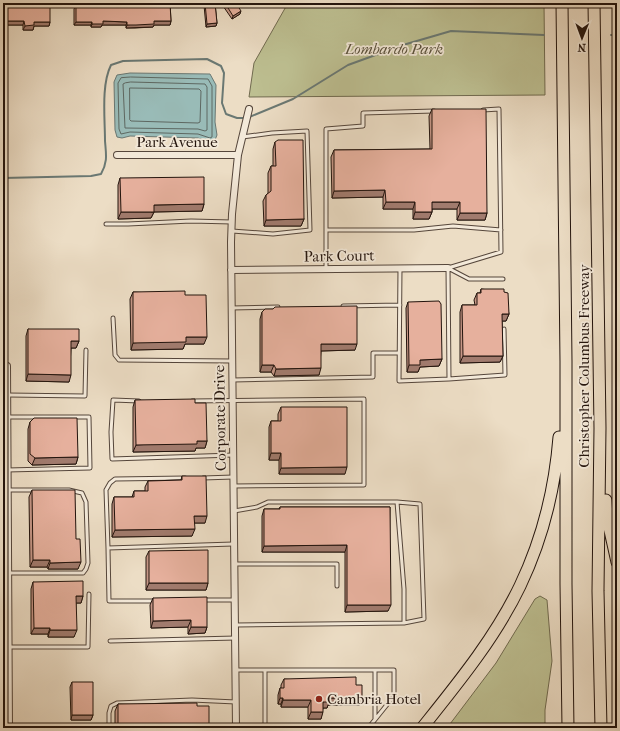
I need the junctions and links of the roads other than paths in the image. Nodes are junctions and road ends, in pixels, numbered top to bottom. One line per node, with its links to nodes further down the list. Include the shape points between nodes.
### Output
1 (562, 3): 28 (highway, Christopher Columbus Freeway)
2 (594, 3): 37 (highway, Christopher Columbus Freeway)
3 (249, 109): 6 (street, Corporate Drive)
4 (476, 110): 12 (lane, via 499,109)
5 (438, 111): 11 (lane, via 362,113 363,126 326,129)
6 (242, 137): 8 (street, Corporate Drive); 13 (lane, via 307,131 310,230 273,234)
7 (117, 155): 8 (street, Park Avenue)
8 (238, 155): 9 (street, Corporate Drive)
9 (232, 222): 10 (lane); 13 (street, Corporate Drive)
10 (106, 224)
11 (326, 230): 12 (lane, via 414,230 454,226); 17 (lane)
12 (501, 230): 15 (lane, via 501,252)
13 (232, 231): 16 (street, Corporate Drive)
14 (400, 268): 15 (street, Park Court); 17 (street, Park Court); 19 (lane)
15 (448, 268): 18 (lane, via 469,279); 30 (lane)
16 (231, 270): 17 (street, Park Court); 22 (street, Corporate Drive)
17 (326, 270)
18 (503, 279)
19 (400, 305): 20 (lane); 26 (lane)
20 (338, 306)
21 (285, 307): 22 (lane)
22 (231, 308): 27 (street, Corporate Drive)
23 (113, 318): 27 (lane, via 115,355 119,360)
24 (504, 329): 30 (lane, via 504,375)
25 (86, 350): 32 (lane, via 85,396)
26 (399, 353): 30 (lane, via 399,381); 31 (lane, via 373,353 373,377)
27 (232, 361): 31 (street, Corporate Drive)
28 (566, 361): 72 (highway, via 557,463 544,518 526,572 514,599 483,649); 73 (highway, Christopher Columbus Freeway)
29 (5, 366): 32 (street)
30 (449, 379)
31 (233, 380): 35 (street, Corporate Drive)
32 (8, 395): 36 (street)
33 (144, 401): 38 (lane, via 113,400 112,459)
34 (184, 401): 35 (lane)
35 (233, 401): 38 (street, Corporate Drive); 43 (lane, via 364,399 364,485)
36 (8, 416): 39 (street); 39 (lane, via 89,417 90,468)
37 (600, 428): 49 (highway, via 607,517); 74 (highway, Christopher Columbus Freeway, via 598,592)
38 (233, 455): 40 (street, Corporate Drive)
39 (8, 470): 44 (street)
40 (233, 477): 42 (lane); 43 (street, Corporate Drive)
41 (186, 478): 48 (lane, via 115,479 110,483 106,490)
42 (202, 478)
43 (233, 486): 46 (street, Corporate Drive)
44 (8, 490): 51 (street); 51 (lane, via 68,490 82,493 86,502 88,563 83,573)
45 (397, 502): 46 (lane, via 268,502 257,507); 57 (lane, via 404,588); 57 (lane, via 420,504 424,619)
46 (234, 510): 47 (street, Corporate Drive)
47 (234, 544): 48 (lane); 50 (street, Corporate Drive)
48 (108, 548): 56 (lane, via 109,601)
49 (617, 562)
50 (234, 564): 52 (lane, via 337,564); 55 (street, Corporate Drive)
51 (8, 573): 61 (street)
52 (336, 586)
53 (88, 594): 61 (lane, via 88,647)
54 (203, 600): 55 (lane)
55 (234, 600): 58 (street, Corporate Drive)
56 (156, 601)
57 (404, 623): 58 (lane)
58 (236, 625): 59 (street, Corporate Drive)
59 (236, 638): 60 (lane); 62 (street, Corporate Drive)
60 (110, 641)
61 (9, 647): 69 (street)
62 (236, 670): 63 (lane); 65 (street, Corporate Drive)
63 (265, 670): 64 (lane); 67 (lane)
64 (374, 670): 66 (lane); 66 (lane, via 394,670 394,696)
65 (236, 702): 70 (lane, via 192,700 117,703 111,706); 71 (street, Corporate Drive)
66 (375, 719): 68 (lane)
67 (264, 727): 68 (lane)
68 (368, 727)
69 (9, 728)
70 (109, 728)
71 (236, 728)
72 (422, 728)
73 (568, 728)
74 (601, 728)

